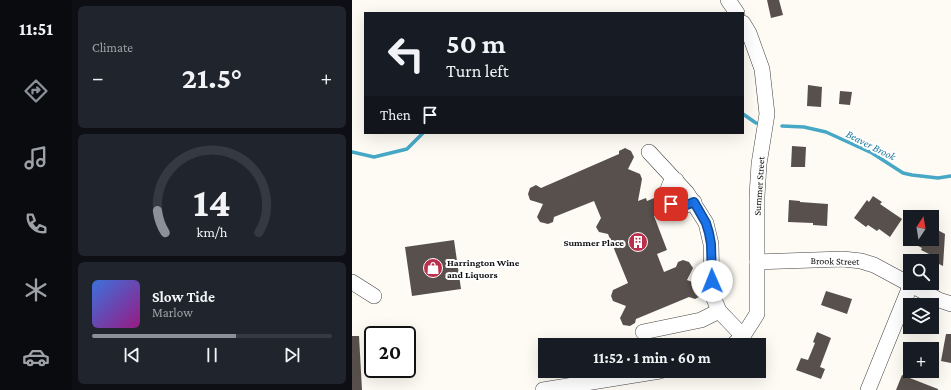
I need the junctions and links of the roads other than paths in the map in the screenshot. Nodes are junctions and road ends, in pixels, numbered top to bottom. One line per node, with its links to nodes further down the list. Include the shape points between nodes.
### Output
1 (728, 0): 2 (street)
2 (736, 12)
3 (744, 25): 7 (street, Summer Street, via 762,69 767,114 759,164)
4 (649, 152): 5 (street)
5 (671, 192): 6 (street, via 687,192); 6 (street, via 674,206 680,207)
6 (694, 202): 14 (street, via 706,223 711,244 712,294)
7 (757, 262): 8 (street, Brook Street, via 843,259 861,261); 17 (street, Summer Street, via 758,314)
8 (903, 280)
9 (352, 282): 12 (street)
10 (909, 290): 20 (street)
11 (922, 290): 13 (street, Brook Street)
12 (374, 296)
13 (951, 304)
14 (720, 311): 15 (street, via 701,320); 16 (street)
15 (643, 332)
16 (737, 338)
17 (740, 338)
18 (617, 378): 19 (street)
19 (543, 390)
20 (868, 390)

